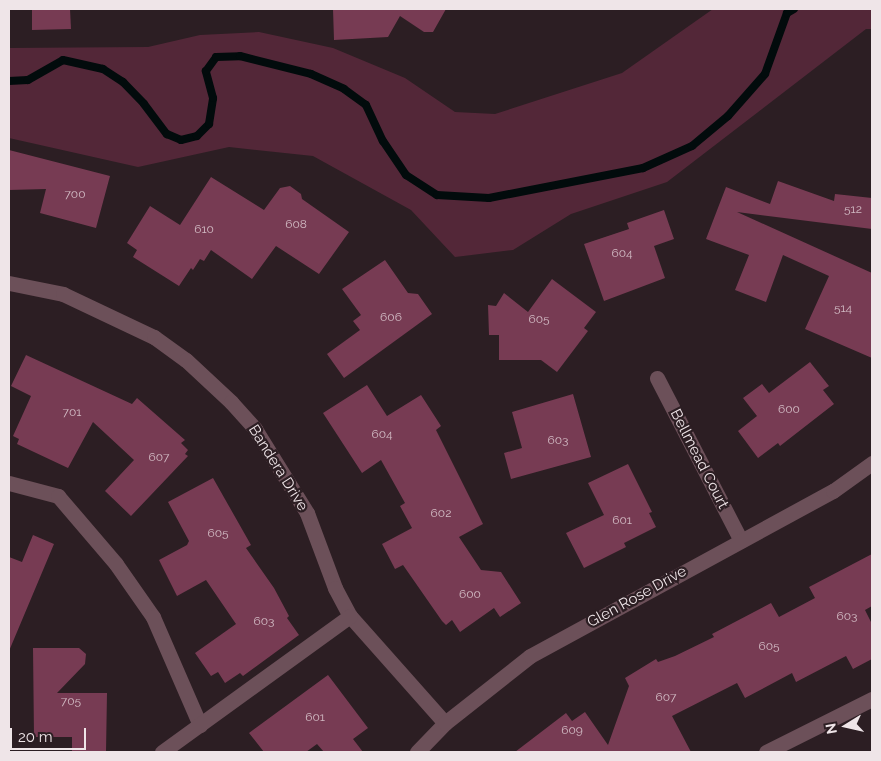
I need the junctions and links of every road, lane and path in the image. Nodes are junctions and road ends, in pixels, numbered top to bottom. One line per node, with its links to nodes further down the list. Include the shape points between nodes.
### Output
1 (9, 283): 6 (street, Bandera Drive, via 63,294 154,337 186,360 231,402 255,429 307,513 335,588)
2 (657, 378): 5 (street, Bellmead Court)
3 (872, 463): 5 (street, Glen Rose Drive, via 833,491)
4 (9, 483): 9 (street, via 58,496 116,564 153,617)
5 (741, 541): 8 (street, Glen Rose Drive, via 530,656)
6 (350, 616): 8 (street, Bandera Drive); 9 (street)
7 (872, 699): 12 (street)
8 (445, 723): 11 (street, Glen Rose Drive)
9 (200, 725): 10 (street)
10 (162, 752)
11 (417, 752)
12 (766, 752)

